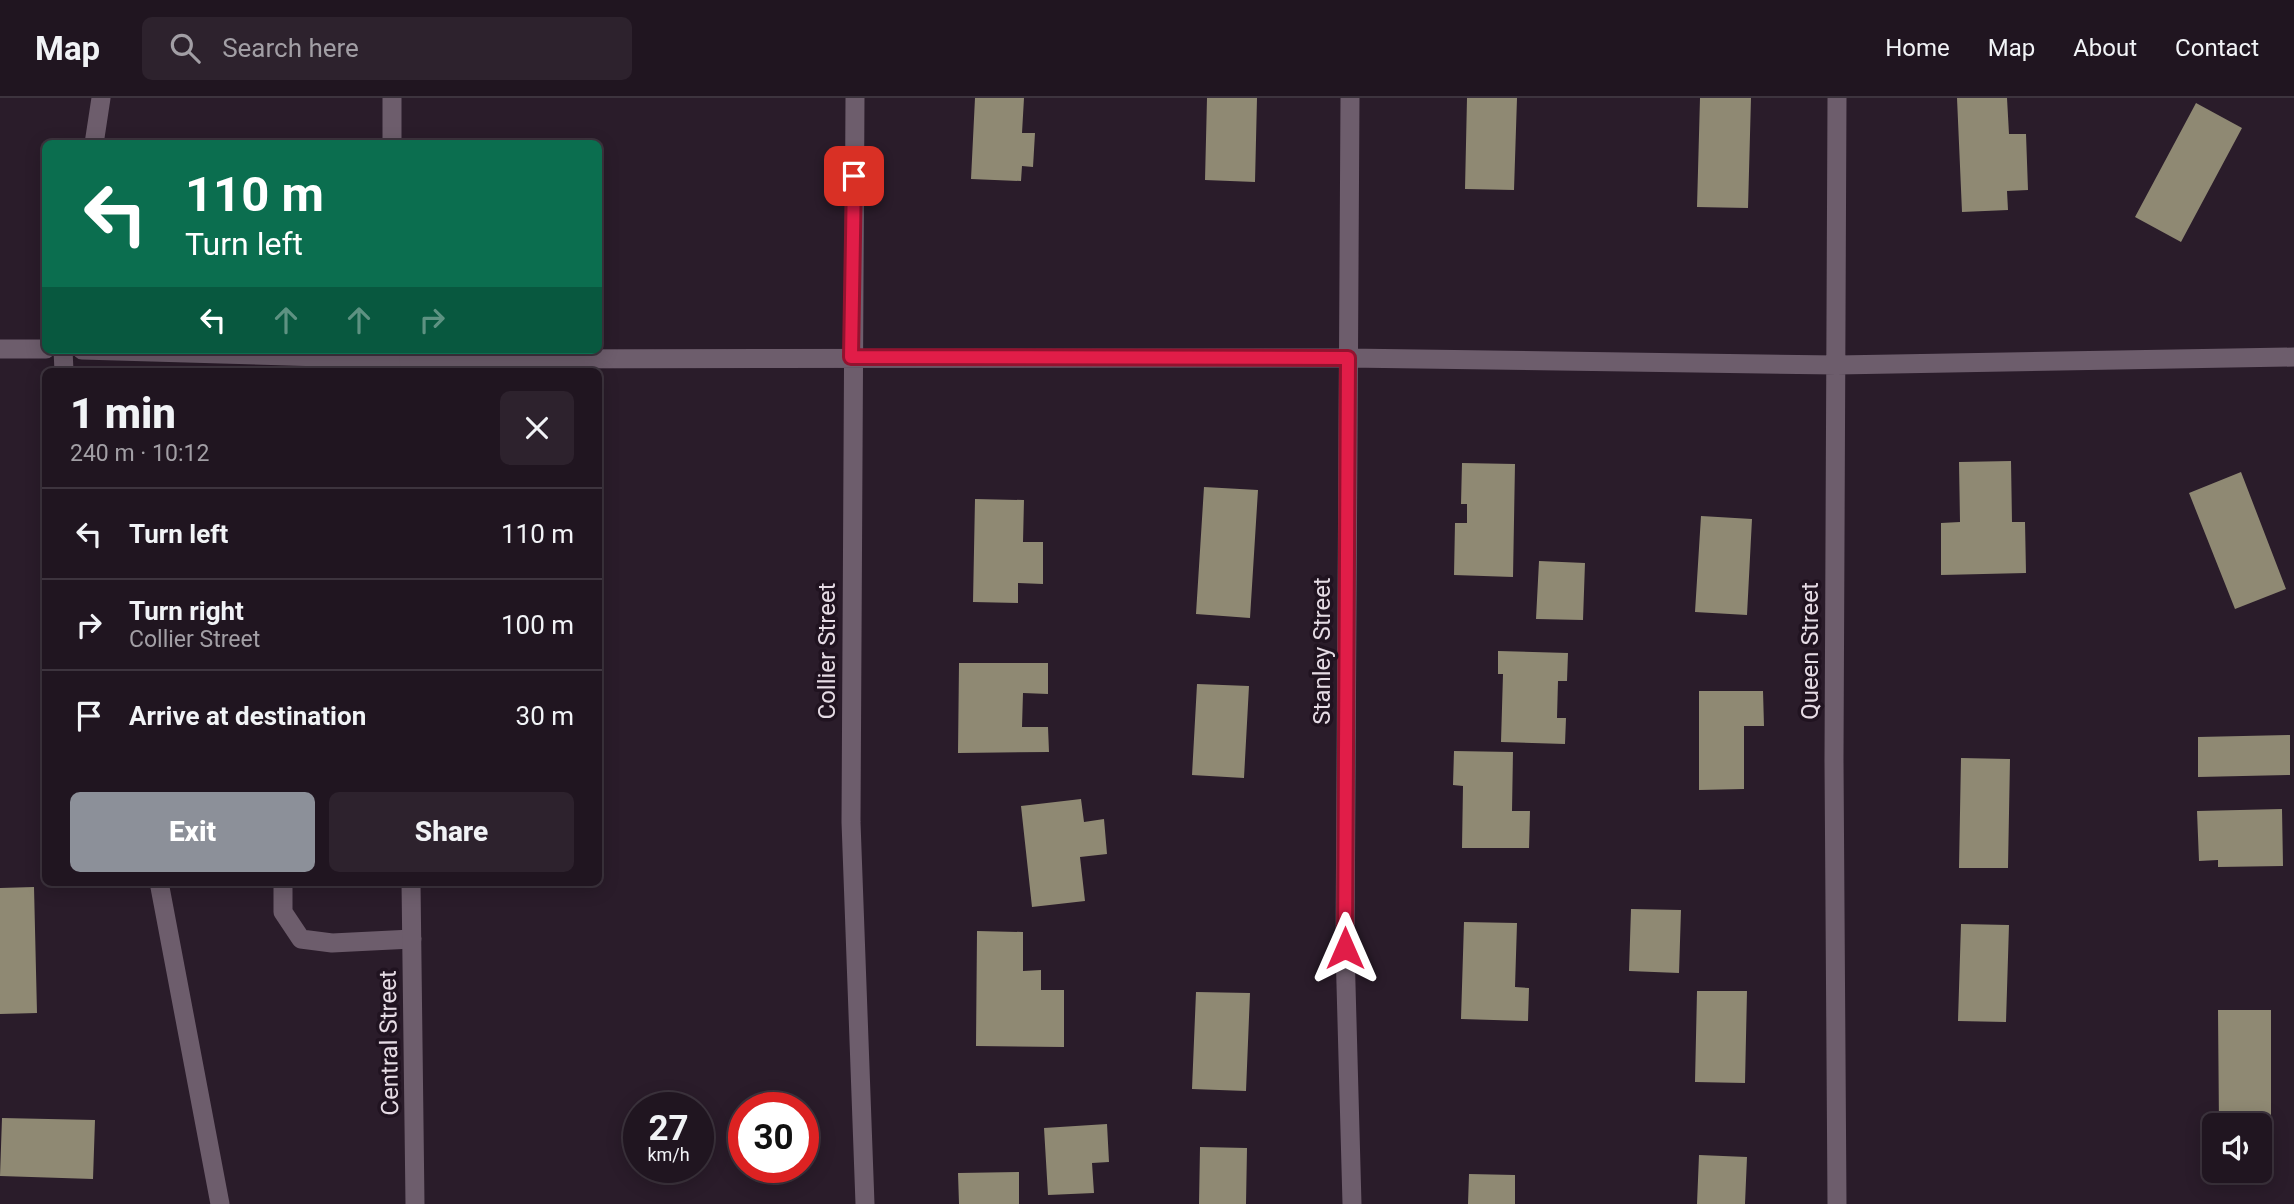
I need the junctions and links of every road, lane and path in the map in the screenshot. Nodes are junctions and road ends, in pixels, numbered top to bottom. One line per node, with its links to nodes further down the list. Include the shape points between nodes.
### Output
1 (101, 98): 6 (street)
2 (392, 98): 7 (street)
3 (855, 98): 11 (street, Collier Street)
4 (1350, 98): 13 (street, Stanley Street)
5 (1837, 98): 15 (street, Queen Street)
6 (95, 140)
7 (392, 140)
8 (0, 349): 9 (street)
9 (42, 349)
10 (206, 354): 14 (street)
11 (851, 357): 13 (street); 14 (street); 22 (street, Collier Street, via 851,822)
12 (2294, 357): 15 (street)
13 (1348, 358): 15 (street); 23 (street, Stanley Street, via 1345,948)
14 (391, 360)
15 (1837, 365): 24 (street, Queen Street)
16 (160, 886): 20 (street)
17 (283, 886): 19 (street, via 283,912 301,939 332,943)
18 (411, 886): 19 (street, Central Street)
19 (412, 939): 21 (street, Central Street)
20 (220, 1204)
21 (415, 1204)
22 (865, 1204)
23 (1352, 1204)
24 (1837, 1204)

